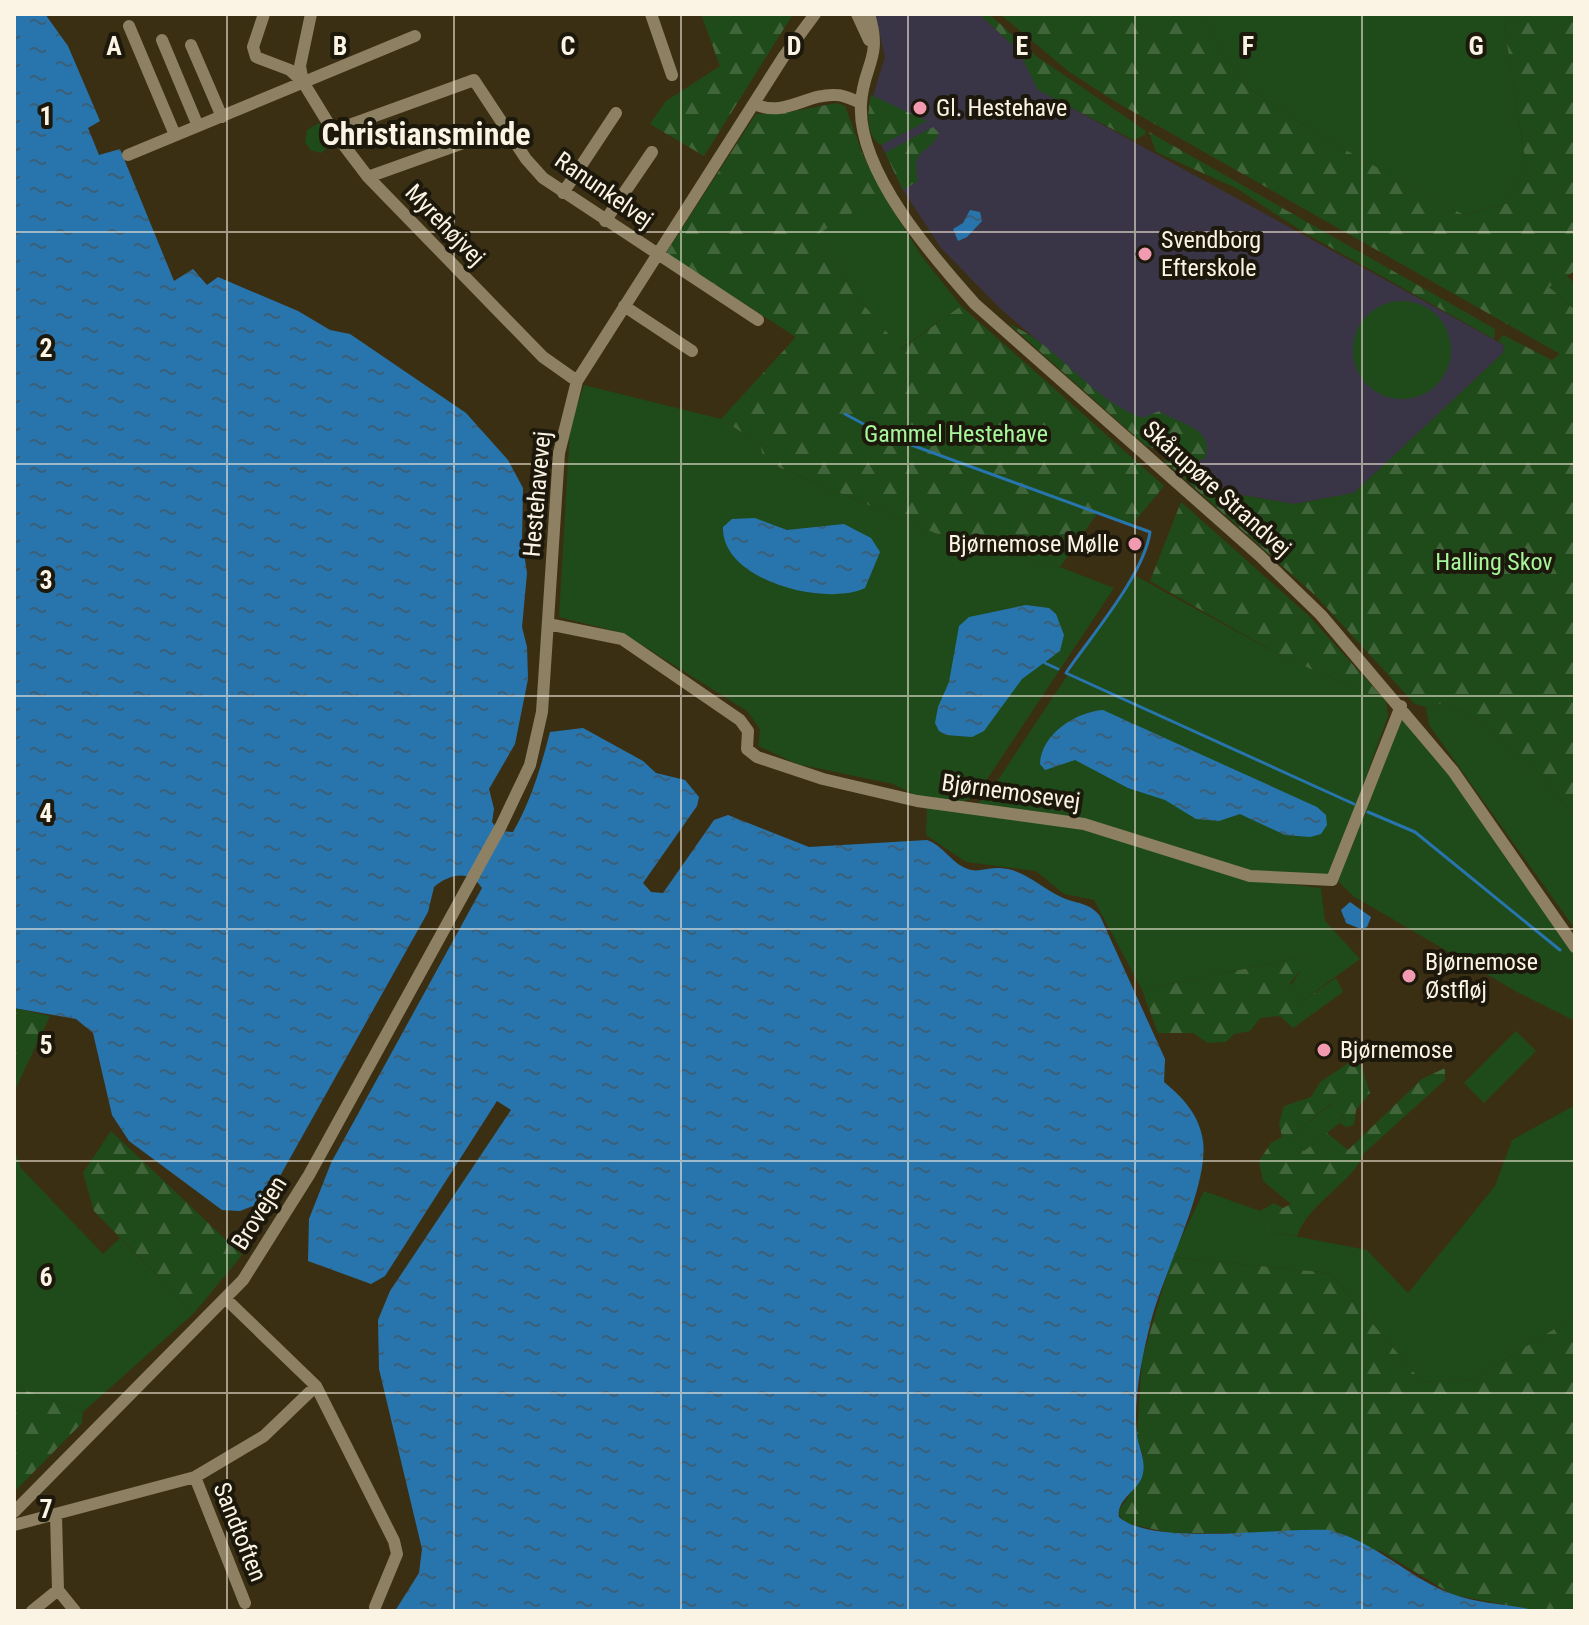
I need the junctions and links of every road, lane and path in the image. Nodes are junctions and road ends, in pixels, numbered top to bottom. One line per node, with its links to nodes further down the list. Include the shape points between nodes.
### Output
1 (264, 14): 15 (street, Myrehøjvej, via 253,47 256,57 290,70)
2 (311, 14): 15 (street, via 300,66)
3 (651, 14): 14 (street)
4 (805, 14): 12 (street, Hestehavevej)
5 (815, 14): 12 (street, Hestehavevej)
6 (857, 14): 13 (street)
7 (869, 14): 13 (street, Skårupøre Strandvej, via 876,43)
8 (129, 26): 23 (street)
9 (415, 36): 15 (street)
10 (162, 40): 20 (street)
11 (191, 45): 19 (street)
12 (784, 56): 17 (street, Hestehavevej)
13 (873, 64): 16 (street, Skårupøre Strandvej)
14 (672, 75)
15 (303, 82): 19 (street); 22 (street, Myrehøjvej)
16 (861, 103): 17 (street, via 832,95 779,109); 35 (street, Skårupøre Strandvej, via 870,153 914,229 955,283 1260,556 1321,615)
17 (755, 104): 29 (street, Hestehavevej)
18 (616, 113): 27 (street)
19 (222, 117): 20 (street)
20 (198, 126): 23 (street)
21 (505, 128): 22 (street, Ranunkelvej, via 474,80); 26 (street); 27 (street, Ranunkelvej, via 526,159)
22 (333, 131): 26 (street, Myrehøjvej)
23 (175, 135): 25 (street)
24 (652, 152): 28 (street)
25 (128, 155)
26 (368, 177): 33 (street, Myrehøjvej, via 543,357)
27 (563, 193): 28 (street, Ranunkelvej)
28 (605, 221): 29 (street, Ranunkelvej)
29 (657, 254): 30 (street, Hestehavevej); 31 (street, Ranunkelvej)
30 (624, 306): 32 (street); 33 (street, Hestehavevej)
31 (758, 320)
32 (692, 351)
33 (577, 381): 34 (street, Hestehavevej, via 559,453)
34 (548, 624): 35 (street, Bjørnemosevej, via 622,639 740,720 748,731 747,749 757,757 917,801 1084,824 1250,876 1332,880); 36 (street, Hestehavevej, via 530,765)
35 (1401, 706): 37 (street, Skårupøre Strandvej, via 1453,771)
36 (469, 885): 38 (street, Brovejen, via 309,1175)
37 (1575, 947)
38 (226, 1299): 39 (street); 41 (street, Brovejen)
39 (316, 1386): 40 (street, via 264,1436); 46 (street, via 394,1541 397,1554)
40 (195, 1477): 42 (street); 45 (street, Sandtoften)
41 (14, 1512)
42 (56, 1516): 43 (street); 44 (street)
43 (14, 1525)
44 (58, 1590): 47 (street); 48 (street)
45 (245, 1603)
46 (375, 1607)
47 (32, 1611)
48 (75, 1611)

